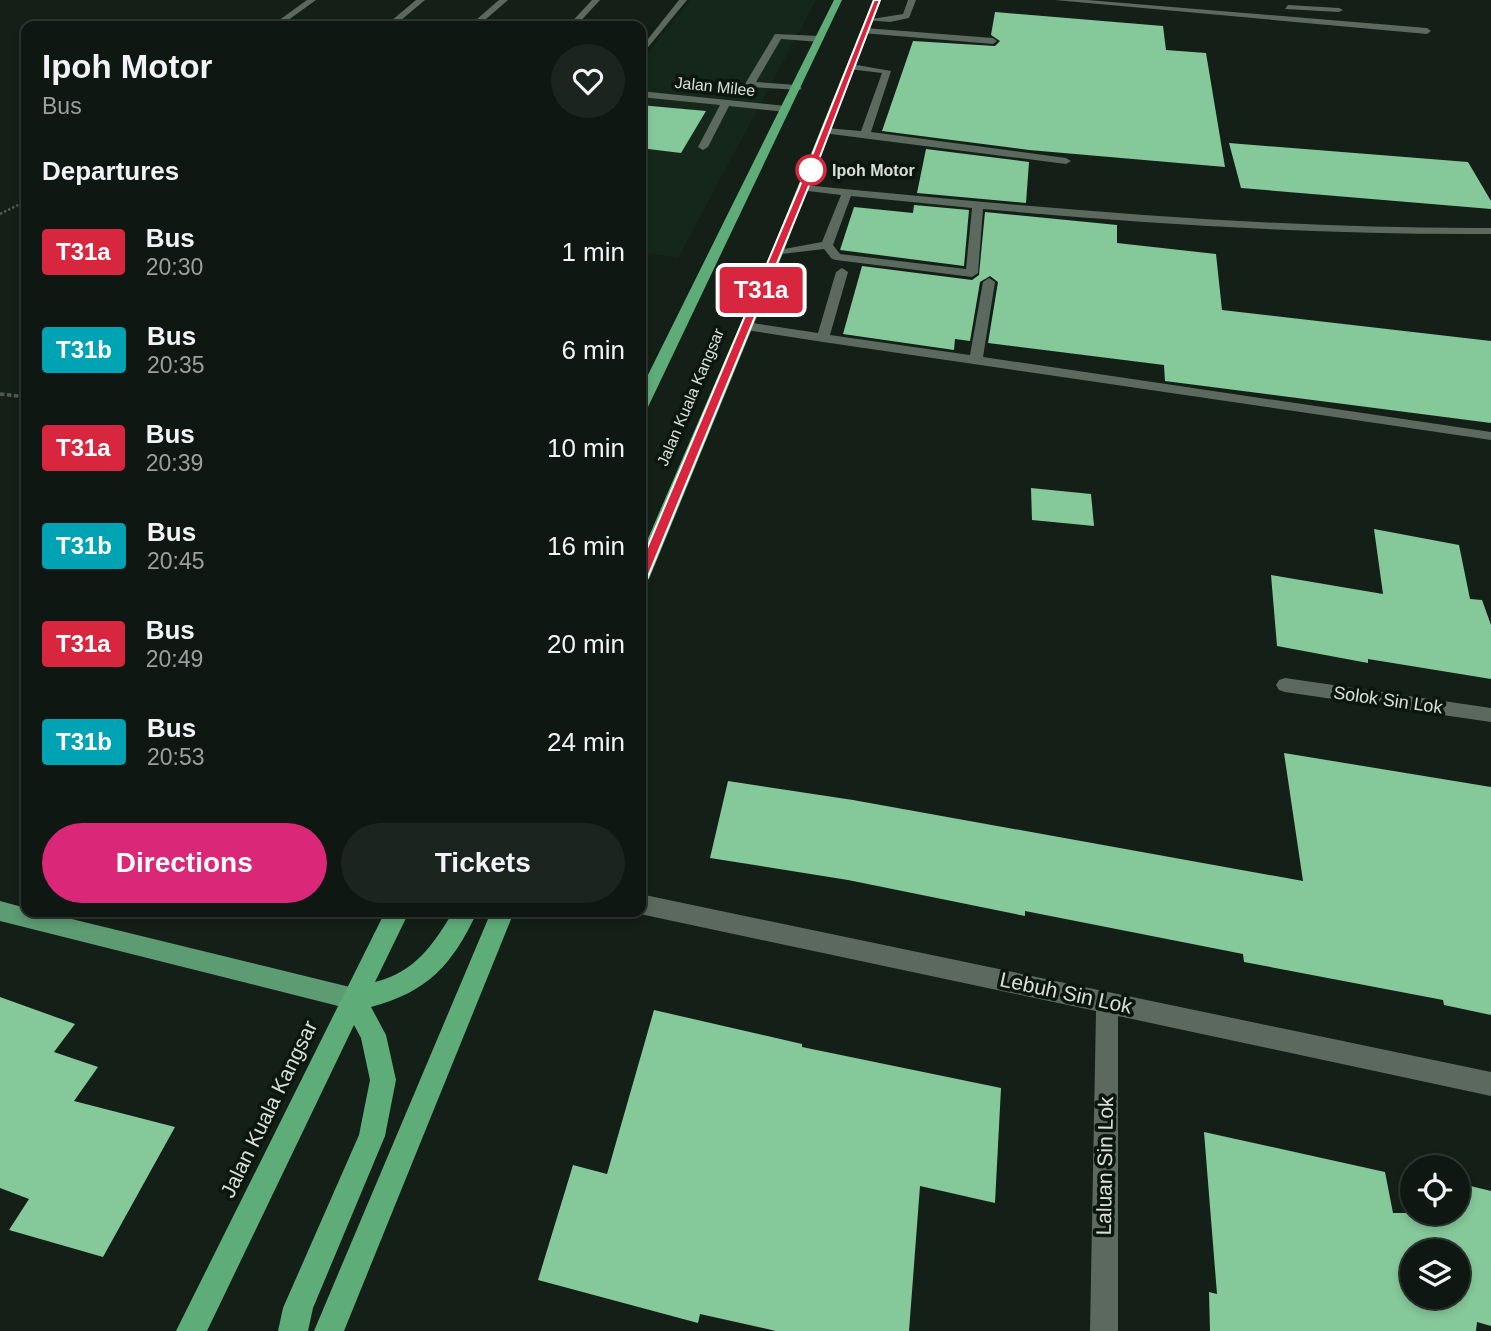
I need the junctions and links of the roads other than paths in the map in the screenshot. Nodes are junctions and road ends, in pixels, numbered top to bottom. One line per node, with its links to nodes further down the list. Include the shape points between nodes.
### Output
1 (312, 0): 15 (street)
2 (421, 0): 16 (street)
3 (503, 0): 17 (street)
4 (596, 0): 18 (street)
5 (684, 0): 23 (street)
6 (838, 0): 21 (highway)
7 (877, 0): 19 (highway, Jalan Kuala Kangsar)
8 (912, 0): 19 (street, via 906,16)
9 (1059, 0): 12 (street)
10 (1201, 0): 14 (street)
11 (1334, 0): 13 (street, via 1339,10)
12 (1153, 4): 14 (street)
13 (1278, 6)
14 (1204, 11): 20 (street)
15 (282, 21)
16 (395, 21)
17 (479, 21)
18 (577, 21)
19 (867, 25): 22 (street); 24 (highway, Jalan Kuala Kangsar)
20 (1427, 31)
21 (820, 40): 25 (highway); 25 (street, via 778,36 750,84)
22 (993, 41)
23 (646, 48)
24 (851, 67): 29 (highway, Jalan Kuala Kangsar); 30 (street, via 887,71)
25 (797, 88): 28 (highway)
26 (646, 95): 27 (street, Jalan Milee)
27 (726, 103): 28 (street, Jalan Milee); 31 (street)
28 (786, 109): 44 (highway)
29 (826, 131): 30 (street); 33 (highway, Jalan Kuala Kangsar)
30 (865, 134): 32 (street)
31 (703, 147)
32 (1066, 161)
33 (804, 188): 34 (street); 38 (highway, Jalan Kuala Kangsar)
34 (847, 192): 35 (street); 37 (street)
35 (978, 205): 36 (street, via 1242,228); 37 (street, via 972,273 836,257)
36 (1491, 231)
37 (827, 245): 38 (street)
38 (777, 253): 41 (highway, Jalan Kuala Kangsar)
39 (842, 272): 42 (street)
40 (989, 282): 43 (street)
41 (747, 326): 42 (street); 46 (highway, Jalan Kuala Kangsar)
42 (823, 338): 43 (street)
43 (976, 360): 45 (street)
44 (646, 395)
45 (1491, 436)
46 (646, 565)
47 (1285, 685): 48 (street, Solok Sin Lok)
48 (1491, 716)
49 (646, 905): 57 (street, Lebuh Sin Lok)
50 (0, 911): 51 (main road)
51 (21, 916)
52 (24, 917): 56 (main road)
53 (395, 917): 56 (highway, Jalan Kuala Kangsar)
54 (462, 917): 56 (highway, via 440,956 398,988)
55 (500, 917): 61 (highway)
56 (354, 999): 59 (highway, Jalan Kuala Kangsar); 60 (highway, via 373,1035 383,1080 377,1114 372,1136 298,1308)
57 (1107, 1001): 58 (street, Lebuh Sin Lok); 62 (street, Laluan Sin Lok)
58 (1491, 1084)
59 (191, 1331)
60 (293, 1331)
61 (329, 1331)
62 (1104, 1331)

